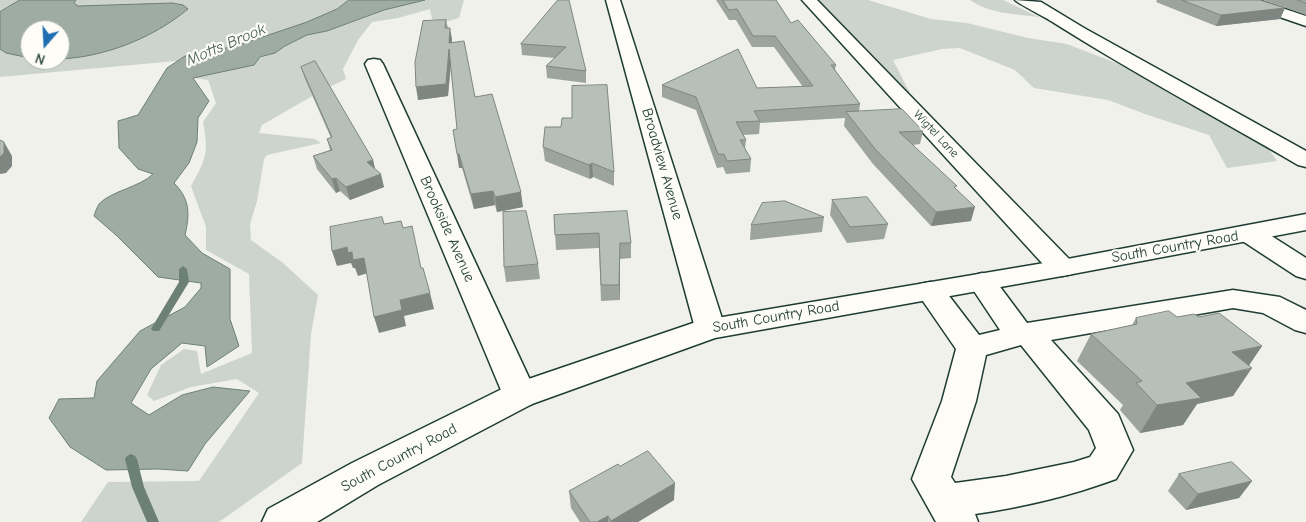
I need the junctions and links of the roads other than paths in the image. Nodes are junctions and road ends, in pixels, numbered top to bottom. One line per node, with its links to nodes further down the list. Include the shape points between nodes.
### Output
1 (613, 0): 15 (street, Broadview Avenue)
2 (809, 0): 10 (street, Wigtel Lane)
3 (1022, 0): 7 (street, via 1036,5)
4 (1244, 0): 5 (street)
5 (1306, 21)
6 (374, 64): 18 (street, Brookside Avenue)
7 (1306, 160)
8 (1306, 222): 9 (street, South Country Road)
9 (1250, 234): 10 (street, South Country Road); 11 (street)
10 (1062, 268): 12 (street, South Country Road)
11 (1306, 270)
12 (982, 282): 13 (street, South Country Road); 16 (street)
13 (930, 291): 15 (street, South Country Road); 17 (street)
14 (1306, 323): 16 (street, via 1270,304 1233,298)
15 (710, 328): 18 (street, South Country Road)
16 (1024, 334): 17 (street); 19 (street, via 1105,424 1114,450 1103,468 1006,493)
17 (972, 348): 19 (street, via 959,401 931,479)
18 (520, 395): 20 (street, South Country Road, via 365,474)
19 (951, 512)
20 (282, 522)

